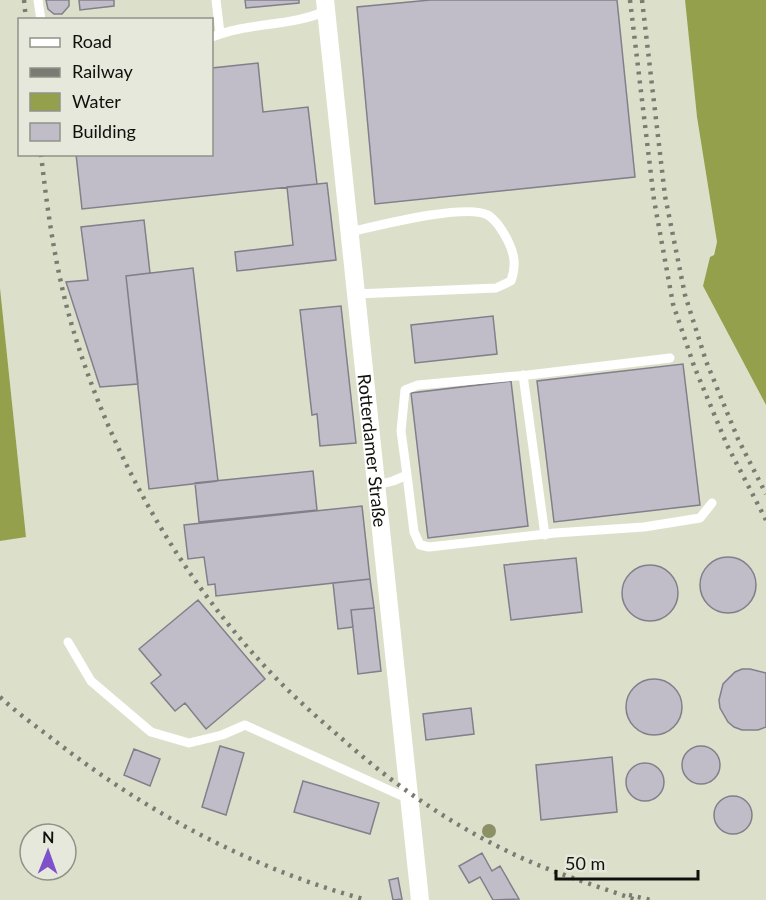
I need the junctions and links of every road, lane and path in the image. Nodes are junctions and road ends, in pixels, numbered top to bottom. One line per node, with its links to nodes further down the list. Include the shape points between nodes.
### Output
1 (39, 0): 4 (lane)
2 (216, 0): 5 (lane)
3 (325, 6): 5 (lane, via 307,19 242,27); 6 (street, Rotterdamer Straße)
4 (41, 18)
5 (216, 35)
6 (350, 232): 7 (street, Rotterdamer Straße); 7 (lane, via 461,211 487,215 501,228 516,266 511,281 496,288)
7 (356, 294): 11 (street, Rotterdamer Straße)
8 (670, 358): 9 (lane)
9 (523, 375): 10 (lane, via 418,385 405,390 401,431); 13 (lane)
10 (407, 475): 11 (lane); 13 (lane, via 414,532 420,545 442,547)
11 (377, 485): 15 (street, Rotterdamer Straße)
12 (712, 503): 13 (lane, via 700,518 644,527)
13 (545, 534)
14 (68, 642): 15 (lane, via 91,681 152,732 189,743 245,725)
15 (411, 800): 16 (street, Rotterdamer Straße)
16 (420, 900)

